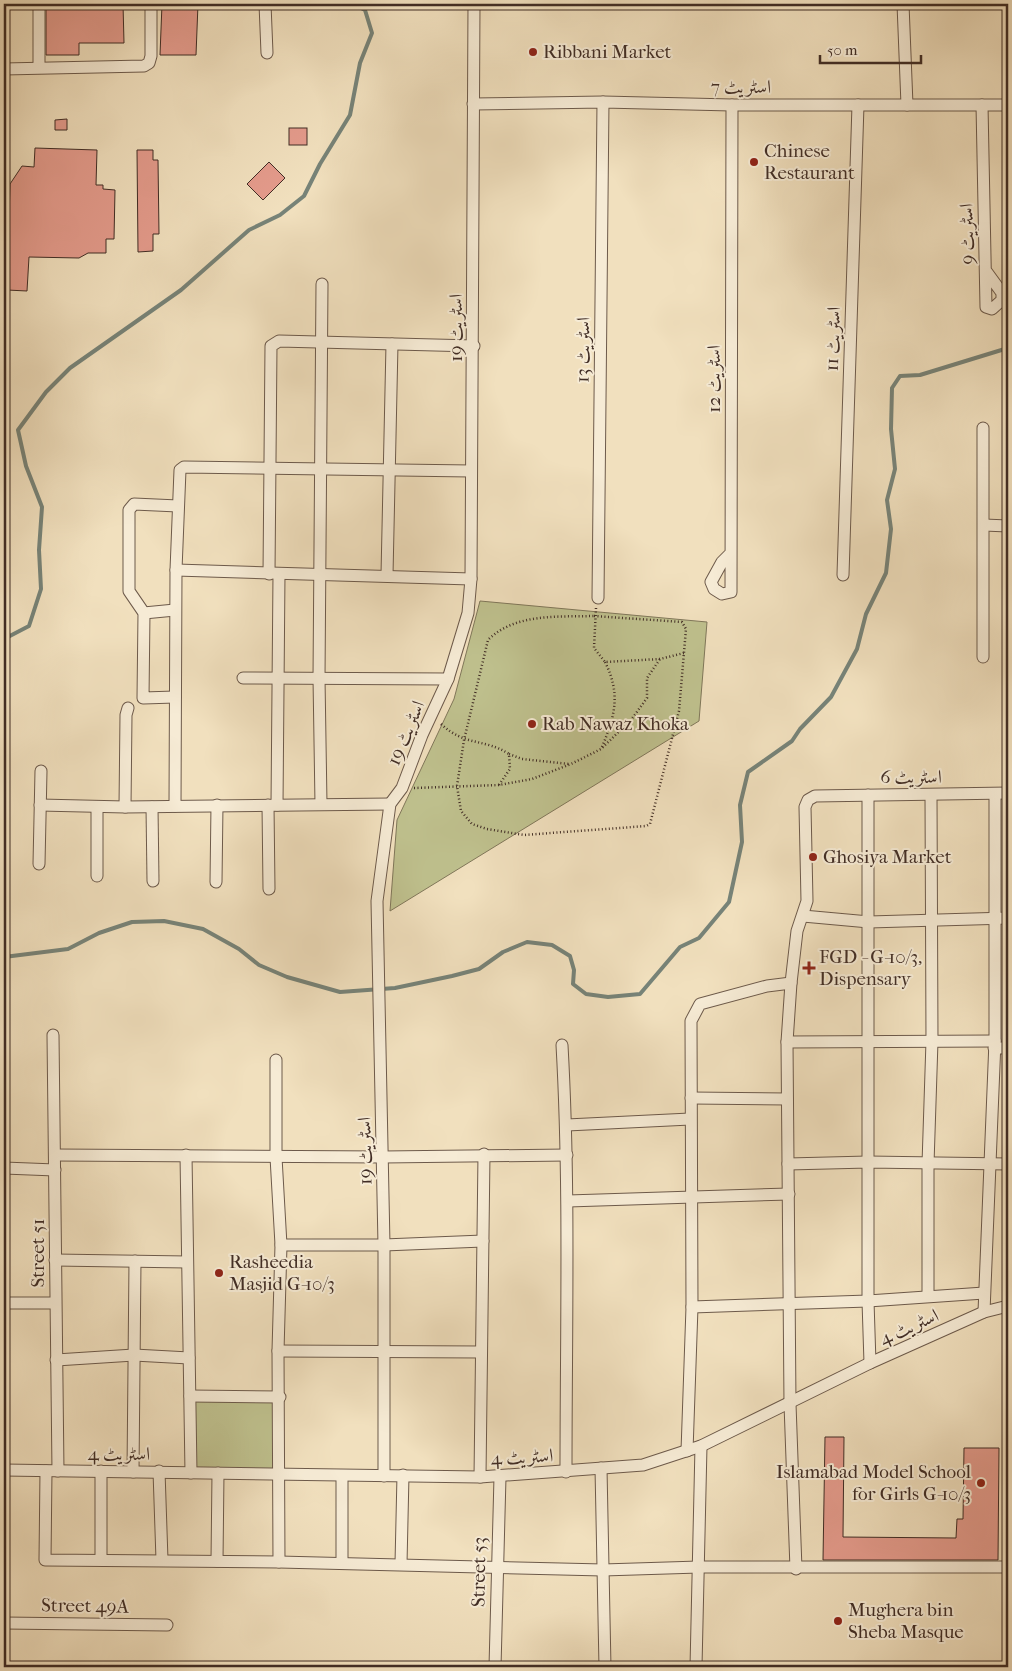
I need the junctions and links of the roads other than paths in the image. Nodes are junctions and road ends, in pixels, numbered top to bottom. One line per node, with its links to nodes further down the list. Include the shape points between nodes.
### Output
1 (39, 4): 7 (street)
2 (151, 4): 7 (street, via 152,56 144,66)
3 (265, 4): 6 (street)
4 (474, 4): 10 (street, اسٹریٹ 19)
5 (903, 4): 13 (street)
6 (267, 52)
7 (39, 67): 8 (street)
8 (4, 69)
9 (603, 102): 10 (street, اسٹریٹ 7); 11 (street, اسٹریٹ 7); 36 (street, اسٹریٹ 13)
10 (473, 104): 20 (street, اسٹریٹ 19)
11 (732, 105): 12 (street, اسٹریٹ 7); 29 (street, اسٹریٹ 12, via 731,592 722,594 714,589 711,582)
12 (858, 105): 13 (street, اسٹریٹ 7); 34 (street, اسٹریٹ 11)
13 (907, 105): 14 (street, اسٹریٹ 7)
14 (982, 105): 15 (street, اسٹریٹ 7); 16 (street, اسٹریٹ 9, via 986,307 992,309 1002,300 1002,293)
15 (1008, 105)
16 (986, 271)
17 (322, 284): 18 (street)
18 (323, 343): 19 (street); 22 (street); 24 (street, via 279,342 271,346)
19 (392, 344): 20 (street); 23 (street)
20 (474, 346): 25 (street, اسٹریٹ 19)
21 (983, 428): 27 (street)
22 (322, 469): 23 (street); 24 (street); 32 (street)
23 (389, 469): 25 (street); 33 (street)
24 (268, 470): 26 (street, via 184,467 180,470); 31 (street)
25 (471, 471): 35 (street, اسٹریٹ 19)
26 (178, 506): 30 (street); 38 (street, via 134,504 129,510 129,590)
27 (984, 525): 28 (street); 39 (street)
28 (1008, 526)
29 (730, 554)
30 (176, 570): 31 (street); 37 (street)
31 (274, 574): 32 (street); 42 (street)
32 (319, 575): 33 (street); 41 (street)
33 (387, 575): 35 (street)
34 (842, 575)
35 (471, 579): 43 (street, اسٹریٹ 19, via 468,613)
36 (598, 598)
37 (175, 610): 38 (street); 44 (street)
38 (144, 613): 45 (street)
39 (983, 657)
40 (243, 678): 42 (street)
41 (319, 678): 42 (street); 43 (street); 51 (street)
42 (277, 679): 55 (street)
43 (448, 680): 52 (street, اسٹریٹ 19, via 402,788)
44 (175, 697): 45 (street); 58 (street)
45 (136, 703): 59 (street, via 126,715)
46 (41, 771): 53 (street)
47 (1008, 793): 48 (street, اسٹریٹ 6)
48 (995, 794): 50 (street, اسٹریٹ 6); 67 (street)
49 (868, 795): 50 (street, اسٹریٹ 6); 65 (street, اسٹریٹ 6, via 815,796 808,800 805,807 807,901); 69 (street)
50 (931, 795): 68 (street)
51 (321, 804): 52 (street); 55 (street)
52 (390, 804): 88 (street, اسٹریٹ 19, via 377,900)
53 (40, 805): 56 (street); 60 (street)
54 (217, 805): 55 (street); 58 (street); 63 (street)
55 (272, 805): 64 (street)
56 (97, 806): 59 (street); 61 (street)
57 (152, 806): 58 (street); 59 (street); 62 (street)
58 (175, 806)
59 (125, 807)
60 (39, 864)
61 (97, 876)
62 (153, 881)
63 (216, 882)
64 (270, 889)
65 (803, 916): 69 (street); 70 (street, via 797,931)
66 (1008, 918): 67 (street)
67 (995, 919): 68 (street); 76 (street)
68 (932, 921): 69 (street); 73 (street)
69 (869, 922): 72 (street)
70 (791, 983): 74 (street); 79 (street, via 700,1004 692,1021)
71 (53, 1034): 84 (street, Street 51)
72 (868, 1041): 73 (street); 74 (street); 89 (street)
73 (932, 1041): 76 (street); 91 (street)
74 (787, 1042): 80 (street)
75 (562, 1045): 82 (street)
76 (994, 1045): 77 (street); 92 (street)
77 (1008, 1048)
78 (276, 1060): 87 (street)
79 (691, 1098): 80 (street); 81 (street)
80 (787, 1098): 90 (street)
81 (690, 1119): 82 (street); 97 (street)
82 (566, 1124): 85 (street)
83 (484, 1154): 85 (street); 88 (street); 99 (street)
84 (55, 1155): 86 (street); 95 (street, Street 51)
85 (567, 1155): 98 (street)
86 (186, 1156): 87 (street); 104 (street)
87 (276, 1157): 88 (street); 100 (street)
88 (382, 1157): 101 (street, اسٹریٹ 19)
89 (868, 1162): 90 (street); 91 (street); 107 (street)
90 (788, 1164): 96 (street)
91 (928, 1164): 92 (street); 106 (street)
92 (988, 1164): 93 (street); 105 (street)
93 (1008, 1164)
94 (4, 1168): 95 (street)
95 (55, 1170): 102 (street, Street 51)
96 (789, 1194): 97 (street); 110 (street)
97 (692, 1196): 98 (street); 112 (street)
98 (568, 1201): 132 (street)
99 (483, 1241): 101 (street); 116 (street)
100 (281, 1244): 101 (street); 115 (street)
101 (384, 1245): 114 (street, اسٹریٹ 19)
102 (55, 1260): 103 (street); 109 (street, Street 51)
103 (135, 1262): 104 (street); 117 (street)
104 (187, 1262): 118 (street)
105 (984, 1293): 106 (street); 113 (street)
106 (928, 1296): 107 (street)
107 (868, 1301): 110 (street); 120 (street)
108 (4, 1303): 109 (street)
109 (55, 1303): 119 (street, Street 51)
110 (788, 1303): 112 (street); 123 (street)
111 (1008, 1306): 113 (street, اسٹریٹ 4)
112 (692, 1307): 125 (street)
113 (984, 1312): 120 (street, اسٹریٹ 4)
114 (384, 1350): 115 (street); 116 (street); 138 (street, اسٹریٹ 19)
115 (278, 1351): 122 (street)
116 (482, 1352): 139 (street)
117 (134, 1355): 118 (street); 119 (street); 131 (street)
118 (189, 1358): 121 (street)
119 (56, 1360): 128 (street, Street 51)
120 (870, 1363): 123 (street, اسٹریٹ 4)
121 (190, 1396): 122 (street); 133 (street)
122 (280, 1397): 136 (street)
123 (790, 1404): 124 (street, اسٹریٹ 4); 150 (street)
124 (701, 1446): 125 (street, اسٹریٹ 4); 148 (street)
125 (687, 1450): 126 (street, اسٹریٹ 4, via 643,1465)
126 (601, 1468): 132 (street, اسٹریٹ 4); 151 (street)
127 (4, 1470): 128 (street, اسٹریٹ 4)
128 (52, 1471): 129 (street, اسٹریٹ 4); 141 (street, Street 51, via 45,1560)
129 (101, 1471): 131 (street, اسٹریٹ 4); 141 (street)
130 (159, 1471): 131 (street, اسٹریٹ 4); 133 (street, اسٹریٹ 4); 142 (street)
131 (133, 1472)
132 (566, 1472): 140 (street, اسٹریٹ 4)
133 (190, 1473): 134 (street, اسٹریٹ 4)
134 (218, 1473): 136 (street, اسٹریٹ 4); 143 (street)
135 (403, 1475): 138 (street, اسٹریٹ 4); 139 (street, اسٹریٹ 4); 146 (street)
136 (278, 1476): 137 (street, اسٹریٹ 4); 144 (street)
137 (342, 1476): 138 (street, اسٹریٹ 4); 145 (street)
138 (384, 1476)
139 (480, 1477): 140 (street, اسٹریٹ 4)
140 (500, 1477): 147 (street, Street 53)
141 (101, 1560): 142 (street)
142 (162, 1560): 143 (street)
143 (218, 1561): 144 (street)
144 (279, 1562): 145 (street)
145 (342, 1563): 146 (street)
146 (401, 1564): 147 (street)
147 (496, 1566): 151 (street); 154 (street, Street 53)
148 (699, 1567): 150 (street); 151 (street); 156 (street)
149 (1008, 1568): 150 (street)
150 (796, 1569)
151 (603, 1570): 155 (street)
152 (4, 1623): 153 (street, Street 49A)
153 (167, 1625)
154 (495, 1667)
155 (606, 1667)
156 (696, 1667)

